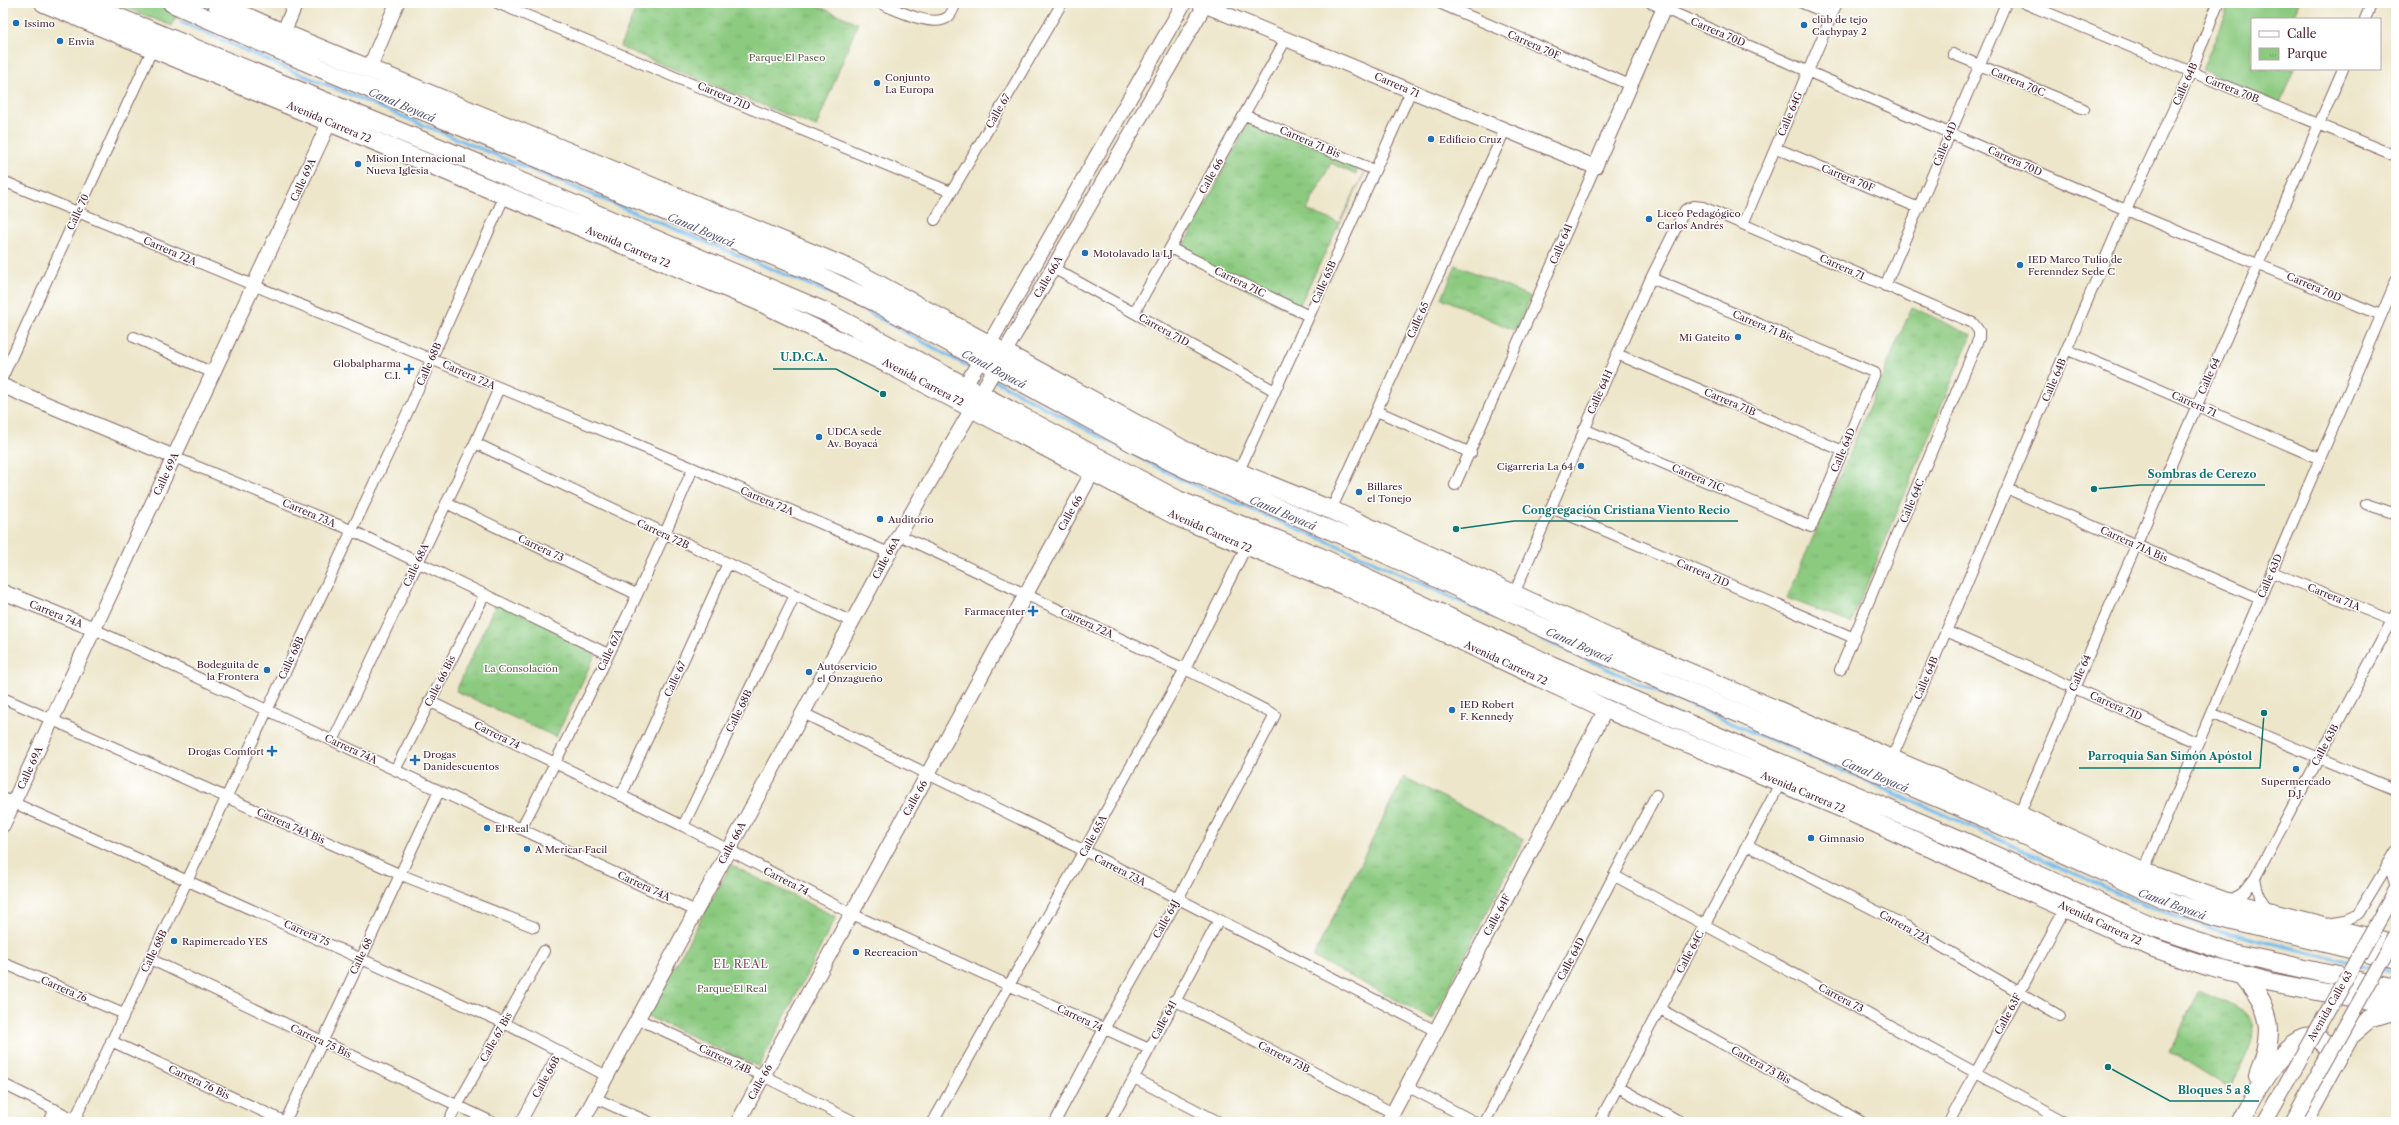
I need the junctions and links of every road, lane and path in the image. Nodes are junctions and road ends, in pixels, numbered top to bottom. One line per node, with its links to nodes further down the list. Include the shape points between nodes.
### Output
1 (44, 3): 26 (highway, Avenida Carrera 72)
2 (83, 3): 34 (highway, Avenida Carrera 72)
3 (172, 3): 24 (highway)
4 (216, 3): 23 (highway)
5 (296, 3): 23 (street)
6 (398, 3): 29 (street)
7 (496, 3): 49 (street, Carrera 71D)
8 (879, 3): 9 (street, via 925,20 939,21 949,16)
9 (956, 3)
10 (1062, 3): 49 (street, Calle 67)
11 (1184, 3): 73 (street, Calle 66A)
12 (1439, 3): 35 (street, Carrera 70F)
13 (1802, 3): 21 (street)
14 (1837, 3): 21 (street, Calle 64G)
15 (2006, 3): 28 (street, Calle 64D)
16 (2024, 3): 32 (street, Carrera 70B)
17 (2218, 3): 32 (street, Calle 64B)
18 (2372, 3): 22 (street)
19 (1203, 4): 25 (street, Carrera 71); 60 (street, Calle 66A)
20 (1660, 5): 30 (street, Carrera 70D); 35 (street, Calle 64I)
21 (1831, 15): 30 (street, Calle 64G)
22 (2365, 18)
23 (283, 33): 24 (highway); 29 (highway)
24 (247, 35): 51 (highway)
25 (1286, 39): 36 (street, Carrera 71); 38 (street, Calle 66)
26 (154, 48): 33 (highway, Avenida Carrera 72); 55 (street, Calle 70)
27 (1953, 54): 28 (street, Carrera 70C)
28 (1978, 65): 37 (street, Carrera 70C); 42 (street, Calle 64D)
29 (369, 69): 47 (highway)
30 (1808, 70): 42 (street, Carrera 70D); 43 (street, Calle 64G)
31 (2343, 70): 40 (street, Calle 64)
32 (2191, 72): 40 (street, Carrera 70B); 54 (street, Calle 64B)
33 (229, 80): 34 (highway); 39 (highway, Avenida Carrera 72)
34 (277, 81): 80 (highway, Avenida Carrera 72, via 830,314)
35 (1630, 85): 45 (street, Calle 64I)
36 (1411, 91): 41 (street, Carrera 71); 46 (street, Calle 65B)
37 (2084, 109)
38 (1245, 115): 46 (street, Carrera 71 Bis); 58 (street, Calle 66)
39 (329, 122): 50 (highway, Avenida Carrera 72); 63 (street, Calle 69A)
40 (2319, 125): 44 (street, Carrera 70B); 59 (street, Calle 64)
41 (1505, 130): 45 (street, Carrera 71); 82 (street, Calle 65)
42 (1949, 132): 53 (street, Calle 64D); 54 (street, Carrera 70D)
43 (1776, 148): 53 (street, Carrera 70F); 57 (street, Calle 64G)
44 (2396, 156)
45 (1595, 167): 86 (street, Calle 64I)
46 (1374, 170): 67 (street, Calle 65B)
47 (633, 178): 51 (highway); 73 (highway, via 850,269)
48 (3, 181): 55 (street, Carrera 72A)
49 (952, 192): 56 (street, Calle 67)
50 (505, 195): 72 (street, Calle 68B); 80 (highway, Avenida Carrera 72)
51 (649, 205): 73 (highway, via 841,285)
52 (1702, 207): 57 (street, Carrera 71); 61 (street, Calle 64H, via 1694,206 1686,210)
53 (1919, 208): 64 (street, Calle 64D)
54 (2126, 210): 59 (street, Carrera 70D); 70 (street, Calle 64B)
55 (77, 212): 63 (street, Carrera 72A); 76 (street, Calle 70)
56 (936, 220)
57 (1743, 224): 64 (street, Carrera 71)
58 (1170, 248): 65 (street, Calle 66); 67 (street, Carrera 71C)
59 (2259, 263): 66 (street, Carrera 70D); 81 (street, Calle 64)
60 (1053, 268): 65 (street, Carrera 71D); 73 (street, Calle 66A)
61 (1651, 278): 71 (street, Calle 64H); 75 (street, Carrera 71 Bis)
62 (2396, 281): 66 (street, Calle 63D)
63 (254, 286): 72 (street, Carrera 72A); 74 (street, Calle 69A)
64 (1885, 286): 68 (street, Carrera 71, via 1973,324)
65 (1134, 313): 79 (street, Carrera 71D)
66 (2381, 315): 88 (street, Calle 63D)
67 (1309, 316): 79 (street, Calle 65B)
68 (1979, 331): 125 (street, Calle 64C, via 1980,338)
69 (134, 337): 74 (street)
70 (2068, 350): 81 (street, Carrera 71); 93 (street, Calle 64B)
71 (1617, 354): 83 (street, Calle 64H); 85 (street, Carrera 71B)
72 (431, 359): 78 (street, Carrera 72A); 100 (street, Calle 68B)
73 (989, 361): 80 (street, Calle 66A); 91 (highway); 110 (highway, via 1135,444 1186,469)
74 (213, 373): 87 (street, Calle 69A)
75 (1875, 373): 85 (street, Calle 64D)
76 (3, 376)
77 (3, 386): 87 (street, Carrera 73A)
78 (499, 388): 84 (street, Calle 68A); 89 (street, Carrera 72A)
79 (1275, 391): 91 (street, Calle 65B)
80 (971, 392): 90 (highway, Avenida Carrera 72); 102 (street, Calle 66A); 111 (highway, Avenida Carrera 72, via 1178,500)
81 (2196, 406): 88 (street, Carrera 71); 103 (street, Calle 64)
82 (1377, 412): 86 (street); 97 (street, Calle 65)
83 (1584, 429): 96 (street, Calle 64H); 99 (street, Carrera 71C)
84 (476, 443): 94 (street, Calle 68A); 101 (street, Carrera 72B)
85 (1843, 451): 99 (street, Calle 64D)
86 (1471, 453): 92 (street, Calle 64I)
87 (174, 457): 100 (street, Carrera 73A); 123 (street, Calle 69A)
88 (2320, 459): 109 (street, Calle 63D)
89 (693, 468): 101 (street, Calle 67A); 106 (street, Carrera 72A)
90 (1092, 473): 105 (highway, Avenida Carrera 72, via 1180,518); 118 (street, Calle 66)
91 (1238, 473): 97 (highway)
92 (1455, 485)
93 (2008, 489): 103 (street, Carrera 71A Bis); 124 (street, Calle 64B)
94 (446, 503): 108 (street, Calle 68A); 115 (street, Carrera 73)
95 (2366, 504): 98 (street)
96 (1552, 508): 116 (street, Calle 64H); 125 (street, Carrera 71D)
97 (1331, 510): 104 (highway)
98 (2396, 514)
99 (1811, 527)
100 (351, 530): 108 (street, Carrera 73A); 136 (street, Calle 68B)
101 (665, 535): 107 (street, Carrera 72B); 115 (street, Calle 67A)
102 (899, 535): 106 (street, Calle 66A); 118 (street, Carrera 72A)
103 (2136, 545): 119 (street, Carrera 71A Bis); 131 (street, Calle 64)
104 (1411, 546): 110 (highway); 116 (highway)
105 (1246, 547): 112 (highway, Avenida Carrera 72); 128 (street, Calle 65A)
106 (889, 553): 122 (street, Calle 66A)
107 (728, 563): 117 (street, Carrera 72B); 152 (street, Calle 67)
108 (417, 564): 114 (street, Carrera 73A); 141 (street, Calle 68A)
109 (2272, 572): 119 (street, Calle 63D); 121 (street, Carrera 71A)
110 (1429, 574): 132 (highway)
111 (1378, 583): 112 (highway); 120 (highway, Avenida Carrera 72)
112 (1343, 585): 126 (highway, Avenida Carrera 72)
113 (3, 592): 123 (street, Carrera 74A)
114 (485, 594): 127 (street, Carrera 73A); 134 (street, Calle 66 Bis)
115 (636, 594): 127 (street, Calle 67A)
116 (1514, 594): 130 (highway)
117 (795, 595): 122 (street, Carrera 72B); 159 (street, Calle 68B)
118 (1026, 595): 128 (street, Carrera 72A); 147 (street, Calle 66)
119 (2260, 599): 138 (street, Calle 63D)
120 (1438, 611): 126 (highway); 155 (highway, Avenida Carrera 72, via 1558,668)
121 (2395, 618): 144 (street, Calle 63B)
122 (852, 622): 137 (street, Calle 66A)
123 (94, 630): 136 (street, Carrera 74A); 140 (street, Calle 69A)
124 (1946, 631): 131 (street, Carrera 71D); 143 (street, Calle 64B)
125 (1854, 638): 129 (street, Calle 64C)
126 (1456, 640): 135 (highway, Avenida Carrera 72)
127 (608, 654): 145 (street, Calle 67A)
128 (1185, 669): 139 (street, Carrera 72A); 164 (street, Calle 65A)
129 (1840, 670)
130 (1717, 684): 132 (highway); 143 (highway)
131 (2074, 687): 142 (street, Carrera 71D); 157 (street, Calle 64)
132 (1686, 691): 188 (highway, via 1985,818 2170,902 2216,917)
133 (3, 698): 140 (street, Carrera 74A Bis)
134 (429, 701): 145 (street, Carrera 74); 146 (street, Calle 66 Bis)
135 (1606, 708): 148 (highway, Avenida Carrera 72); 203 (street, Calle 64F)
136 (266, 710): 141 (street, Carrera 74A); 153 (street, Calle 68B)
137 (803, 713): 147 (street, Carrera 73A); 163 (street, Calle 66A)
138 (2211, 713): 142 (street, Calle 63D); 144 (street)
139 (1275, 714): 173 (street, Calle 64J)
140 (52, 720): 153 (street, Carrera 74A Bis); 154 (street, Calle 69A)
141 (333, 741): 146 (street, Carrera 74A)
142 (2198, 743): 166 (street, Calle 63D)
143 (1892, 758): 157 (highway)
144 (2319, 758): 149 (street); 170 (street, Calle 63B)
145 (555, 763): 152 (street, Carrera 74); 160 (street, Calle 67A)
146 (395, 770): 150 (street, Carrera 74A)
147 (927, 775): 164 (street, Carrera 73A); 178 (street, Calle 66)
148 (1781, 782): 156 (highway, Avenida Carrera 72); 162 (street, Calle 64C)
149 (2396, 790)
150 (439, 791): 160 (street, Carrera 74A); 167 (street, Calle 68)
151 (1656, 795): 169 (street, Calle 64D)
152 (621, 796): 159 (street, Carrera 74)
153 (226, 798): 167 (street, Carrera 74A Bis); 171 (street, Calle 68B)
154 (8, 801): 158 (street, Calle 69A); 171 (street, Carrera 75)
155 (1883, 807): 156 (highway); 161 (highway, Avenida Carrera 72)
156 (1846, 810): 168 (highway, Avenida Carrera 72)
157 (2019, 815): 166 (highway)
158 (3, 825)
159 (683, 826): 163 (street, Carrera 74)
160 (521, 829): 176 (street, Carrera 74A)
161 (1956, 838): 168 (highway); 192 (highway, Avenida Carrera 72, via 2180,937 2228,952)
162 (1747, 846): 180 (street, Calle 64C); 193 (street, Carrera 72A, via 1906,926)
163 (728, 851): 176 (street, Calle 66A); 178 (street, Carrera 74)
164 (1085, 851): 173 (street, Carrera 73A); 191 (street, Calle 65A)
165 (2396, 852): 172 (street, via 2392,874); 181 (street, via 2358,914 2346,920)
166 (2143, 872): 174 (highway)
167 (399, 874): 182 (street, Carrera 74A Bis); 186 (street, Calle 68)
168 (1991, 874): 175 (highway, Avenida Carrera 72)
169 (1615, 876): 180 (street, Carrera 73); 236 (street, Calle 64D)
170 (2255, 878): 174 (street, Calle 63B, via 2243,893); 177 (street, via 2259,897)
171 (188, 880): 186 (street, Carrera 75); 187 (street, Calle 68B)
172 (2396, 890): 242 (street, Avenida Calle 63, bridge)
173 (1178, 899): 179 (street, Carrera 73A); 202 (street, Calle 64J)
174 (2227, 902): 177 (highway)
175 (2066, 907): 190 (highway, Avenida Carrera 72, via 2154,948); 193 (street, Calle 63F)
176 (696, 911): 200 (street, Calle 66A)
177 (2269, 912): 181 (highway)
178 (852, 914): 191 (street, Carrera 74); 211 (street, Calle 66)
179 (1219, 920): 194 (street, Calle 64I); 203 (street, Carrera 73A)
180 (1705, 924): 196 (street, Calle 64C); 209 (street, Carrera 73)
181 (2319, 924): 184 (highway)
182 (534, 927)
183 (2396, 935): 243 (street, bridge)
184 (2396, 944)
185 (544, 951): 201 (street, Calle 67 Bis)
186 (360, 958): 201 (street, Carrera 75); 205 (street, Calle 68)
187 (150, 959): 198 (street, Calle 68B); 205 (street, Carrera 75 Bis)
188 (2396, 960)
189 (3, 963): 198 (street, Carrera 76)
190 (2243, 976): 195 (highway, Avenida Carrera 72); 219 (highway, via 2264,1004 2270,1027 2266,1055)
191 (1010, 986): 202 (street, Carrera 74); 231 (street, Calle 65A)
192 (2396, 989)
193 (2019, 992): 199 (street, Carrera 72A); 209 (street, Calle 63F)
194 (1174, 1000): 206 (street, Calle 64I); 220 (street, Carrera 73B)
195 (2396, 1006)
196 (1660, 1009): 215 (street, Calle 64C); 239 (street, Carrera 73 Bis)
197 (2396, 1011): 208 (highway, via 2370,1018 2362,1024 2345,1043)
198 (124, 1014): 204 (street, Calle 68B)
199 (2060, 1016)
200 (638, 1019): 210 (street, Calle 66A); 211 (street, Carrera 74B)
201 (504, 1023): 207 (street, Carrera 75); 217 (street, Calle 67 Bis)
202 (1104, 1029): 206 (street, Carrera 74); 232 (street, Calle 64J)
203 (1436, 1031): 214 (street, Calle 64F)
204 (111, 1041): 221 (street, Calle 68B); 223 (street, Carrera 76 Bis)
205 (322, 1041): 217 (street, Carrera 75 Bis); 223 (street, Calle 68)
206 (1149, 1049): 212 (street, Calle 64I)
207 (559, 1052): 210 (street, Carrera 75); 226 (street, Calle 66B)
208 (2337, 1060): 219 (highway, via 2326,1043 2319,1039 2303,1040 2295,1044 2272,1068); 244 (highway)
209 (1976, 1072): 240 (street, Calle 63F); 241 (street, Carrera 73)
210 (607, 1076): 216 (street, Calle 66A)
211 (763, 1076): 229 (street, Calle 66); 230 (street, Carrera 74B)
212 (1134, 1078): 233 (street, Calle 64I); 234 (street)
213 (3, 1084): 218 (street)
214 (1407, 1086): 220 (street, Calle 64F); 235 (street)
215 (1618, 1087): 237 (street, Calle 64C); 238 (street)
216 (595, 1098): 227 (street, Calle 66A); 228 (street)
217 (458, 1106): 224 (street, Calle 67 Bis); 225 (street, Carrera 75 Bis)
218 (55, 1109): 221 (street); 222 (street)
219 (2243, 1115)
220 (1390, 1117)
221 (78, 1121)
222 (49, 1122)
223 (286, 1122)
224 (448, 1122)
225 (492, 1122)
226 (521, 1122)
227 (582, 1122)
228 (649, 1122)
229 (738, 1122)
230 (856, 1122)
231 (933, 1122)
232 (1055, 1122)
233 (1110, 1122)
234 (1219, 1122)
235 (1475, 1122)
236 (1485, 1122)
237 (1599, 1122)
238 (1681, 1122)
239 (1862, 1122)
240 (1949, 1122)
241 (2066, 1122)
242 (2265, 1122)
243 (2291, 1122)
244 (2303, 1122)

